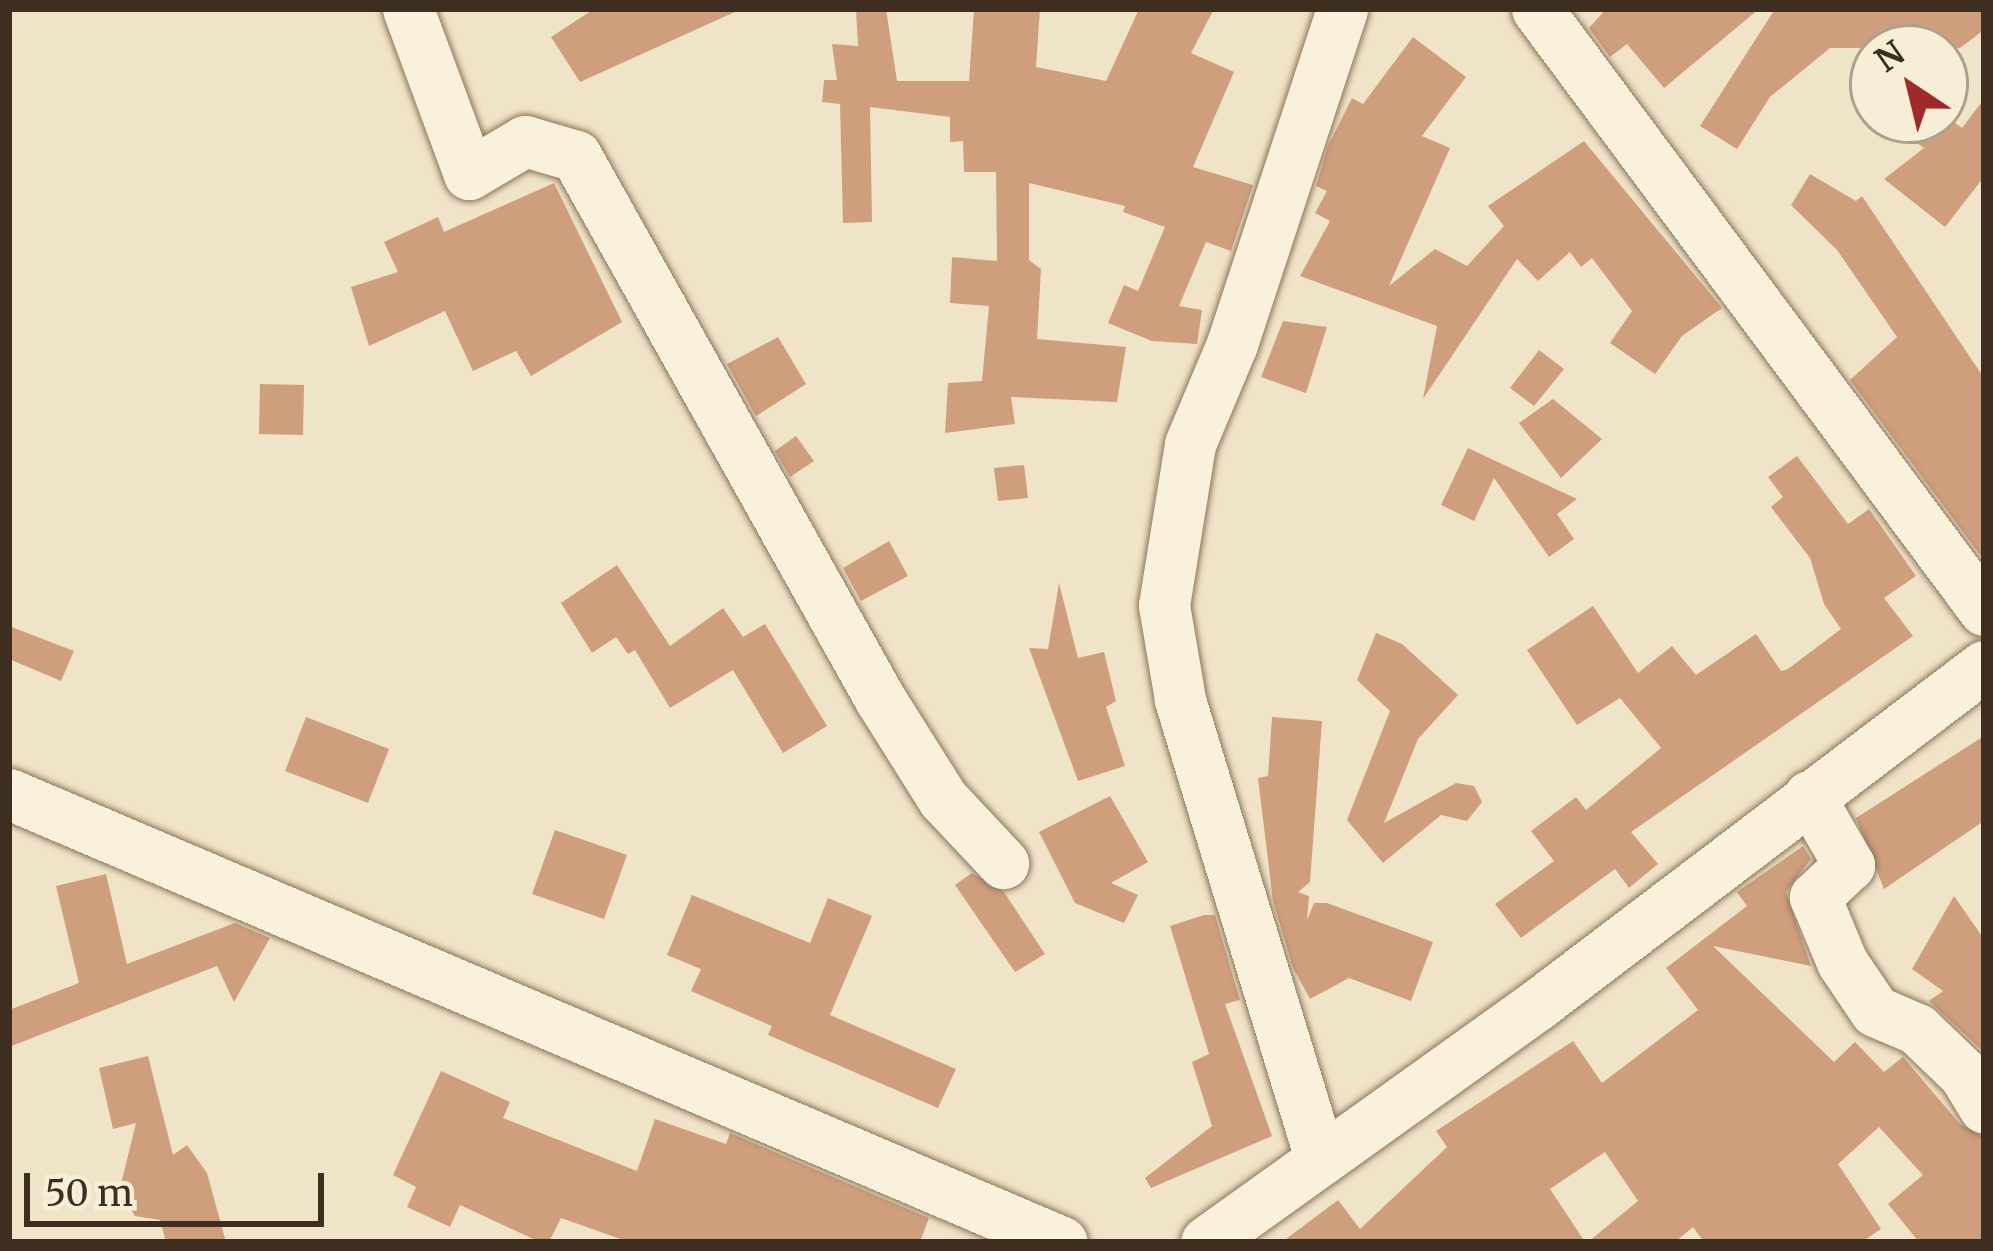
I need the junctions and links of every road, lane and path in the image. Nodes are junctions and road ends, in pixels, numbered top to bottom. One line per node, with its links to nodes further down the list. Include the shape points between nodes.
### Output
1 (408, 9): 8 (street, via 469,174 526,141 576,155 880,699 943,800)
2 (1342, 9): 10 (street, via 1190,444 1164,605 1180,699)
3 (1537, 9): 4 (street)
4 (1984, 610)
5 (1984, 666): 7 (street)
6 (9, 794): 11 (street)
7 (1809, 796): 9 (street, via 1849,865 1815,897 1842,962 1875,1011 1917,1029 1964,1074); 10 (street, via 1537,1005)
8 (1003, 863)
9 (1984, 1108)
10 (1320, 1158): 12 (street)
11 (1062, 1242)
12 (1206, 1242)

